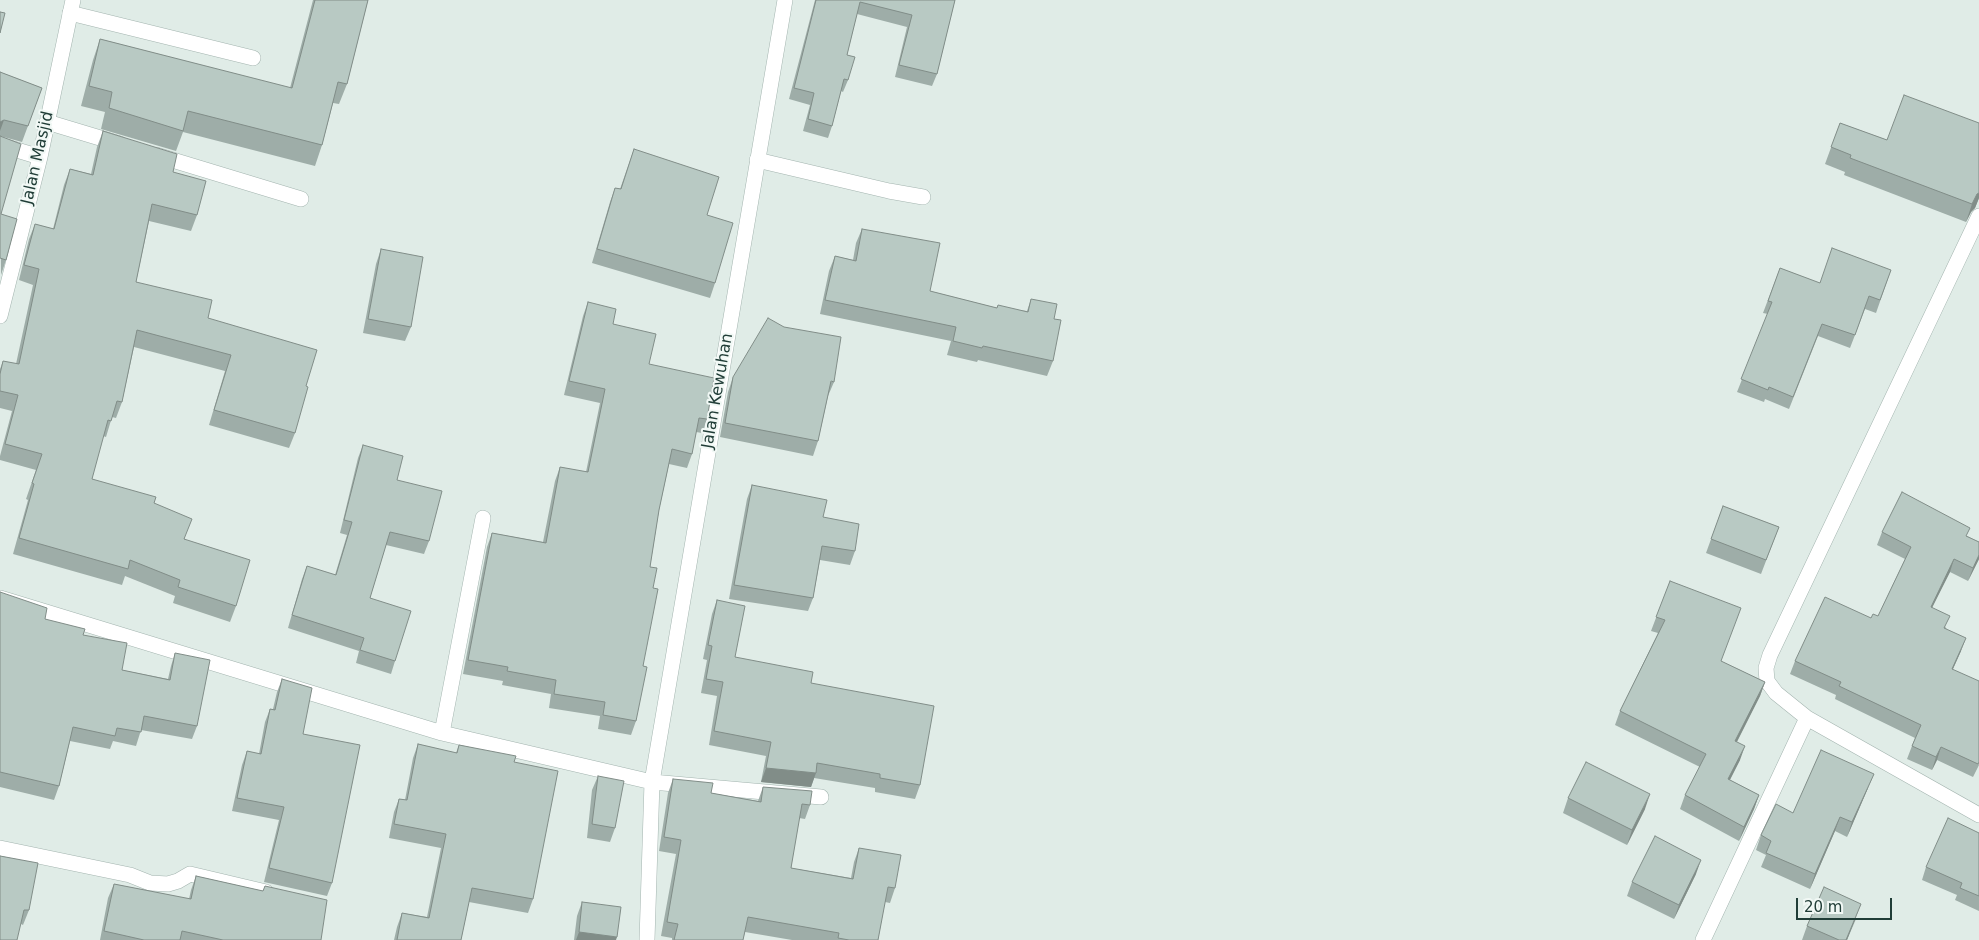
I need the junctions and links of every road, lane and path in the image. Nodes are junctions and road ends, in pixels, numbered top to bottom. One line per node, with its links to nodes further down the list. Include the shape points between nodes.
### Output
1 (785, 0): 7 (street, Jalan Kewuhan)
2 (72, 7): 3 (street); 4 (street, Jalan Masjid)
3 (253, 58)
4 (47, 122): 6 (street, Jalan Masjid); 9 (street)
5 (0, 145): 6 (street)
6 (40, 157): 11 (street, Jalan Masjid)
7 (757, 160): 8 (street); 16 (street, Jalan Kewuhan)
8 (923, 197)
9 (301, 199)
10 (1979, 216): 14 (street, via 1770,655 1767,681 1776,693)
11 (0, 316)
12 (483, 518): 15 (street)
13 (0, 598): 15 (street)
14 (1808, 718): 18 (street); 22 (street)
15 (442, 733): 16 (street)
16 (652, 782): 17 (street); 21 (street, Jalan Kewuhan)
17 (821, 797)
18 (1979, 815)
19 (0, 848): 20 (street, via 130,875 150,883 168,884 190,874)
20 (284, 896)
21 (646, 940)
22 (1703, 940)

